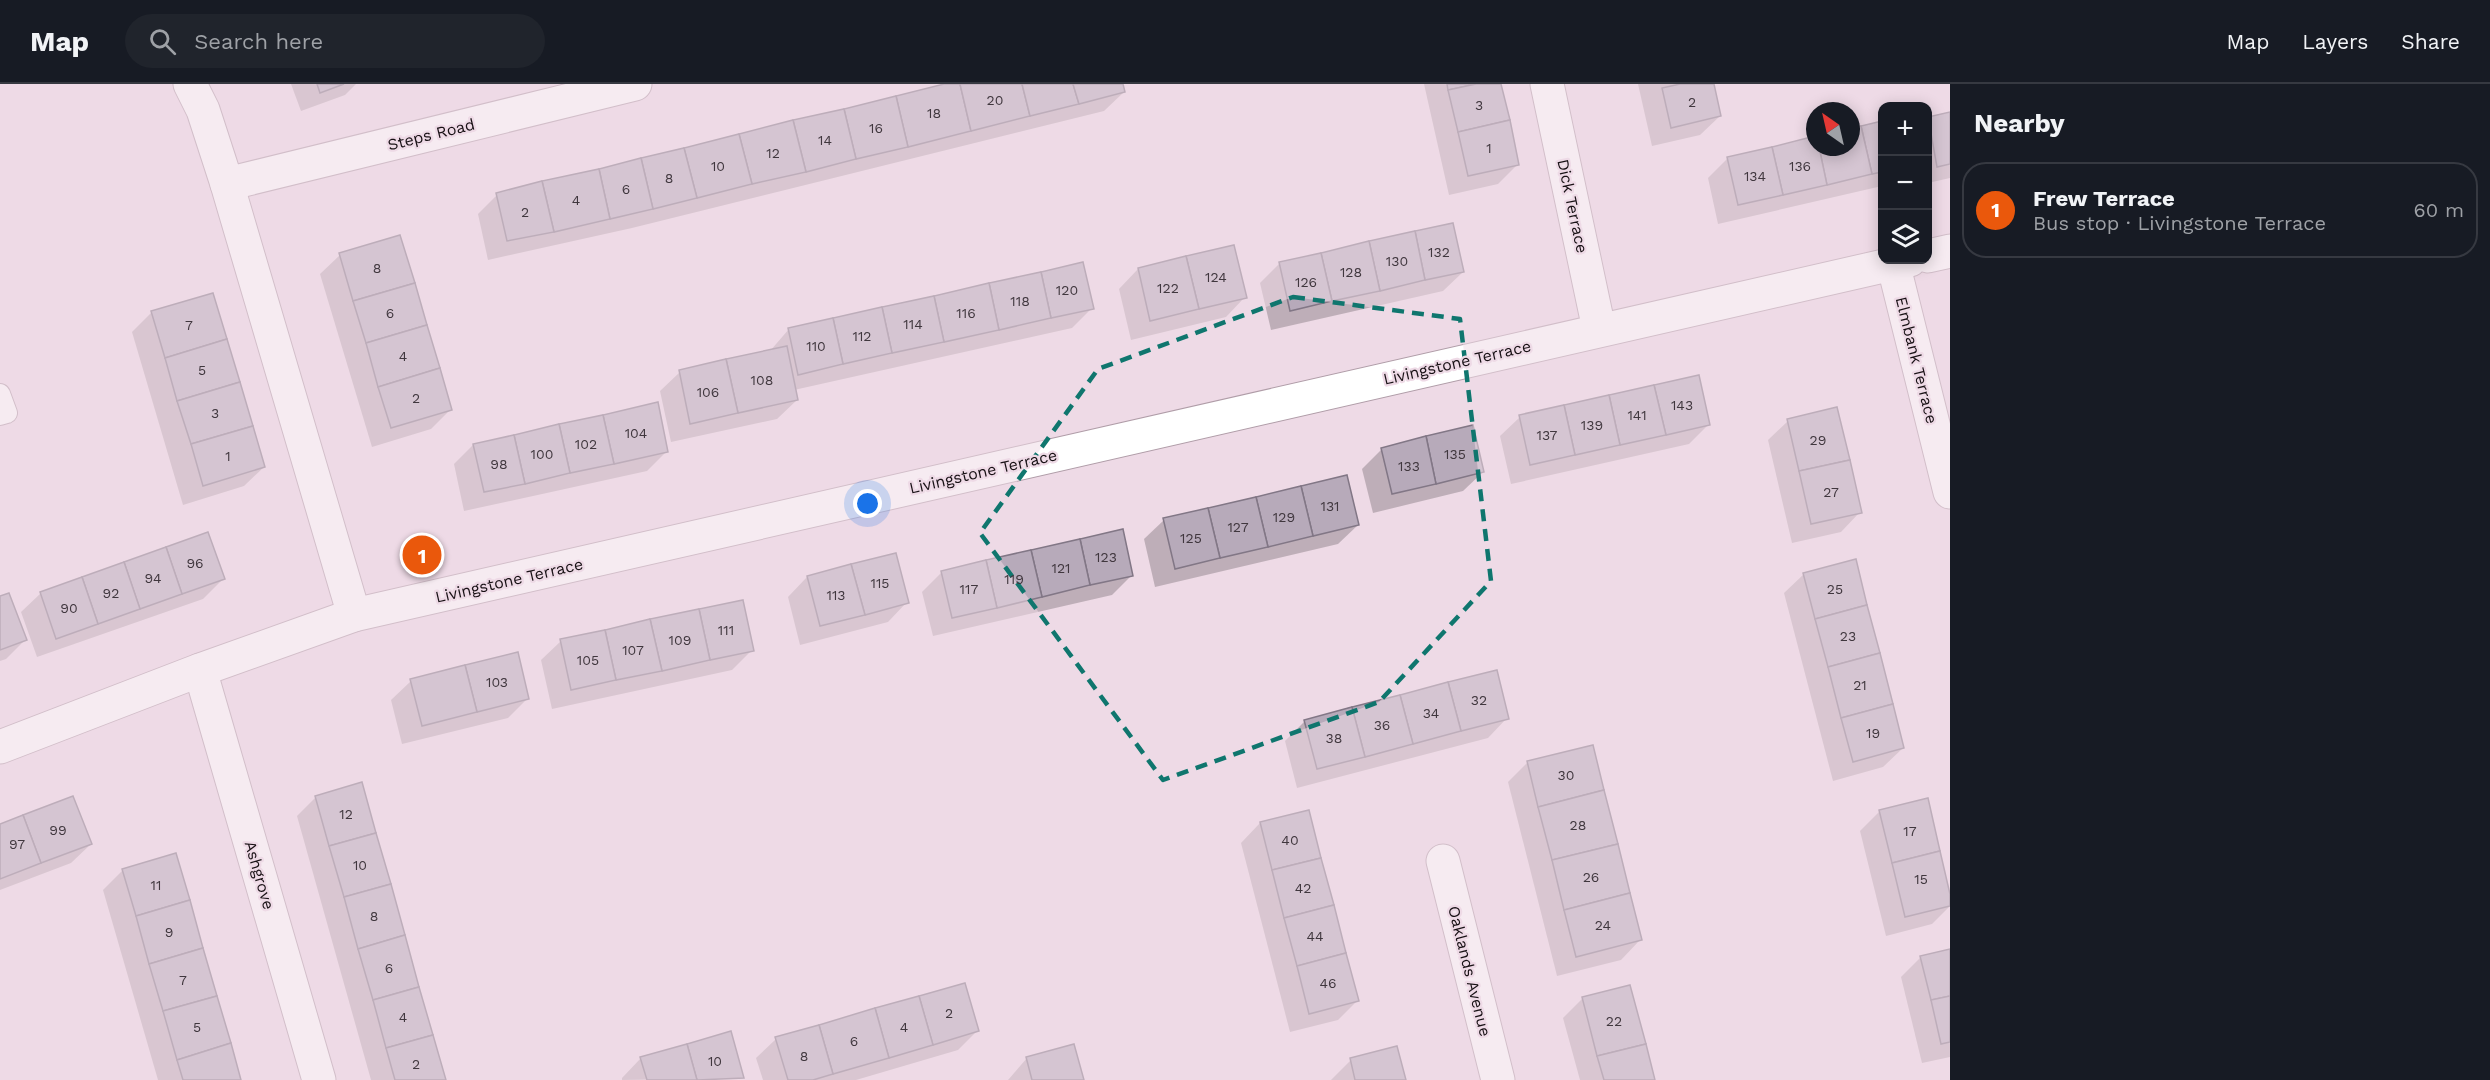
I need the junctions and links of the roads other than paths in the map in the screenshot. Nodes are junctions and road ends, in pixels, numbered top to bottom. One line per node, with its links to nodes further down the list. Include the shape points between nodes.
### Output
1 (190, 84): 4 (street, via 203,110)
2 (635, 84): 4 (street, Steps Road)
3 (1547, 84): 9 (street, Dick Terrace)
4 (227, 183): 13 (street)
5 (1950, 251): 6 (street)
6 (1932, 255)
7 (1889, 264): 9 (street, Livingstone Terrace)
8 (1903, 264): 12 (street, Elmbank Terrace)
9 (1599, 329): 13 (street, Livingstone Terrace)
10 (0, 394): 11 (lane, via 7,413)
11 (0, 415)
12 (1950, 492)
13 (354, 615): 14 (street, Livingstone Terrace)
14 (200, 670): 15 (street, Livingstone Terrace); 17 (street, Ashgrove)
15 (0, 747)
16 (1443, 861): 18 (street, Oaklands Avenue)
17 (320, 1080)
18 (1498, 1080)

